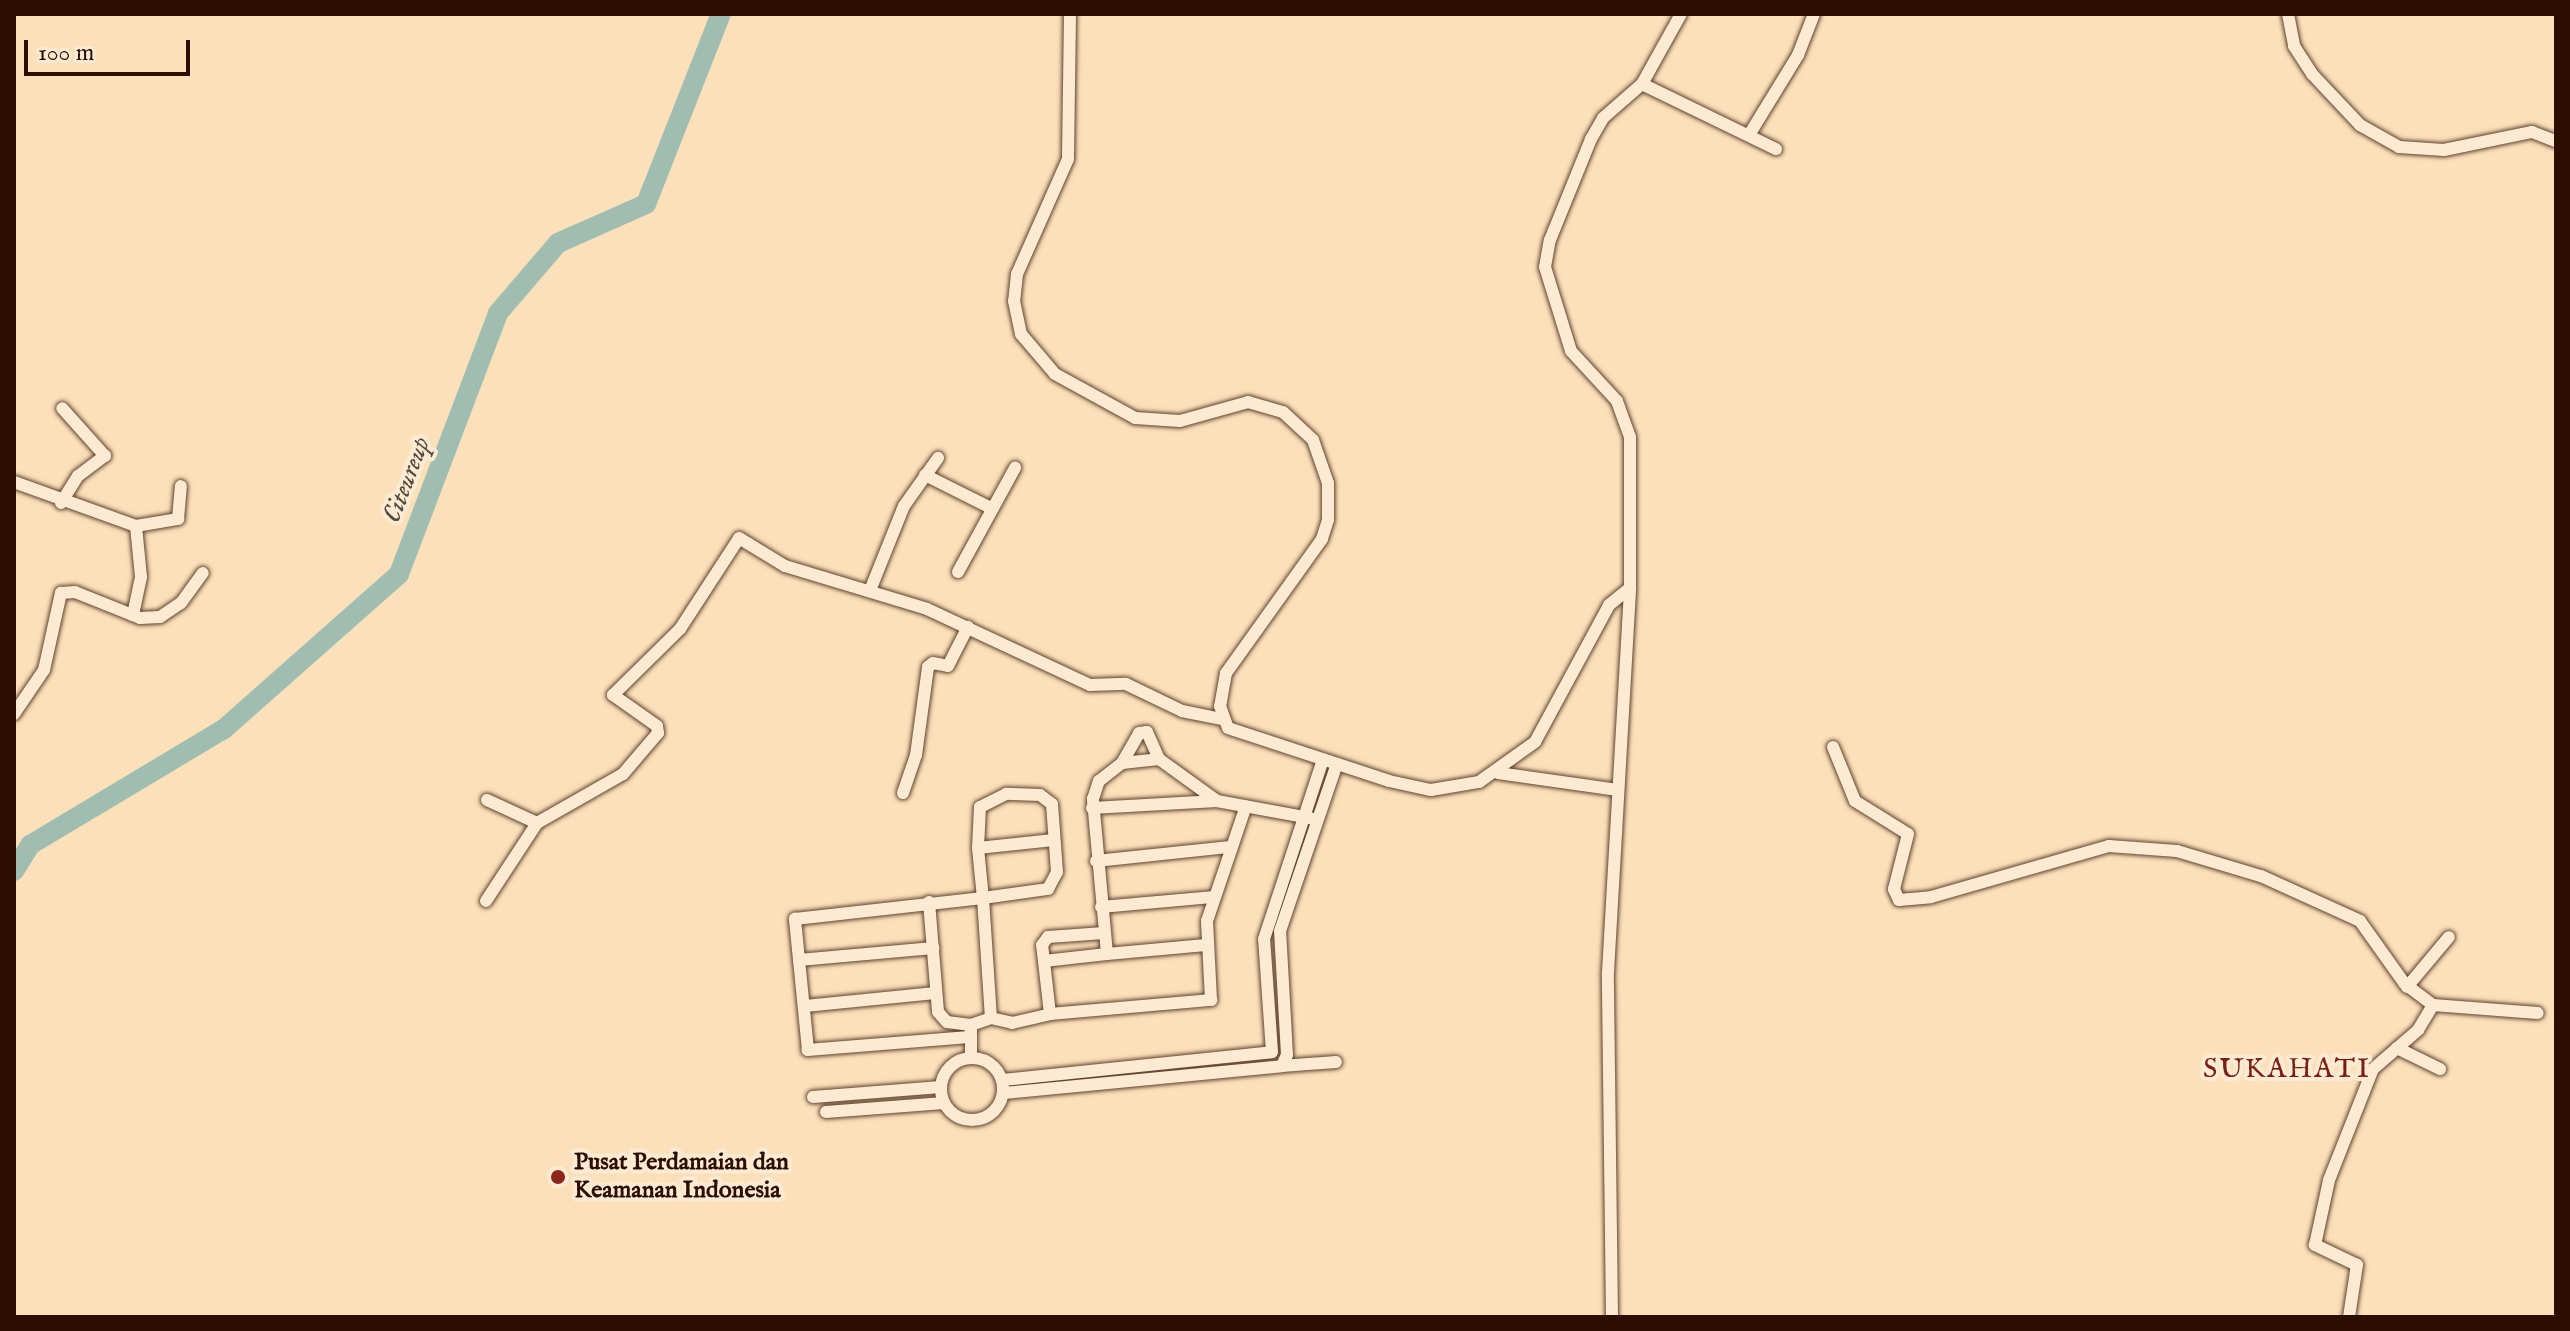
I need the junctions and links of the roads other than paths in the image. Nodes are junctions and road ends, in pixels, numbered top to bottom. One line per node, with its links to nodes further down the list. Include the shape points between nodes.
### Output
1 (1070, 14): 25 (street, via 1073,119 1068,159 1017,274 1014,301 1021,334 1055,374 1135,418 1180,421 1248,402 1283,412 1313,440 1328,483 1329,514 1322,539 1226,673 1220,689)
2 (1681, 14): 5 (street)
3 (1814, 14): 6 (street, via 1798,55)
4 (2288, 14): 7 (street, via 2294,46 2312,74 2360,125 2399,147 2444,150 2532,132)
5 (1642, 84): 6 (street); 21 (street, via 1603,118 1591,139 1550,240 1545,267 1571,351 1617,401 1630,427)
6 (1749, 135): 8 (street)
7 (2556, 141)
8 (1776, 149)
9 (62, 408): 15 (street, via 105,458 78,476)
10 (938, 458): 12 (street)
11 (1015, 468): 16 (street)
12 (925, 475): 16 (street); 20 (street, via 904,506)
13 (14, 482): 15 (street)
14 (181, 486): 17 (street, via 178,519)
15 (61, 503): 17 (street)
16 (991, 508): 18 (street)
17 (136, 526): 22 (street, via 141,577)
18 (958, 572)
19 (203, 573): 22 (street, via 165,616)
20 (871, 588): 23 (street); 40 (street, via 785,566 745,538 736,539 680,629 613,695 657,726 658,733 623,774)
21 (1630, 588): 31 (street, via 1609,605 1535,742); 32 (street)
22 (133, 615): 24 (street, via 75,592 61,593 44,670)
23 (968, 627): 25 (street, via 1090,685 1126,684 1182,711); 33 (street, via 948,666 928,667 916,755)
24 (14, 714)
25 (1222, 719): 28 (street, via 1238,735)
26 (1833, 747): 57 (street, via 1855,801 1908,834 1894,889 1899,900 1931,897 2109,846 2177,851 2261,876 2360,921)
27 (1159, 759): 29 (street); 29 (street, via 1143,731); 35 (street)
28 (1323, 760): 30 (street); 38 (street)
29 (1122, 763): 37 (street, via 1099,781)
30 (1337, 764): 31 (street, via 1431,790 1479,782); 39 (street)
31 (1498, 773): 32 (street)
32 (1618, 790): 75 (street, via 1608,972)
33 (903, 793)
34 (487, 800): 40 (street)
35 (1217, 801): 36 (street); 37 (street)
36 (1246, 806): 38 (street); 42 (street)
37 (1092, 808): 44 (street)
38 (1304, 816): 39 (street); 70 (street, via 1264,939 1272,1052)
39 (1318, 821): 68 (street, via 1280,931 1287,1055)
40 (537, 823): 47 (street)
41 (1054, 840): 43 (street); 43 (street, via 1049,799 1006,794 984,800 980,807); 46 (street, via 1057,872 1048,889)
42 (1230, 847): 44 (street); 45 (street)
43 (978, 848): 46 (street)
44 (1096, 861): 49 (street)
45 (1212, 897): 49 (street); 52 (street)
46 (983, 898): 48 (street); 63 (street)
47 (486, 901)
48 (929, 902): 53 (street); 55 (street, via 798,917)
49 (1101, 907): 50 (street)
50 (1104, 933): 54 (street); 56 (street, via 1048,937 1042,945)
51 (2449, 937): 57 (street)
52 (1206, 945): 54 (street); 62 (street, via 1212,998 1207,1002)
53 (933, 948): 55 (street); 58 (street)
54 (1107, 954): 56 (street)
55 (799, 960): 60 (street)
56 (1044, 961): 62 (street)
57 (2407, 987): 59 (street)
58 (935, 993): 60 (street); 64 (street, via 942,1018)
59 (2433, 1005): 61 (street); 65 (street, via 2426,1021)
60 (805, 1006): 64 (street, via 808,1050)
61 (2538, 1013)
62 (1050, 1014): 63 (street, via 1012,1023)
63 (991, 1018): 64 (street)
64 (970, 1031): 66 (street)
65 (2397, 1048): 69 (street); 76 (street, via 2377,1063 2362,1091 2314,1239 2324,1252 2357,1265)
66 (971, 1057): 70 (street, via 991,1063); 71 (street, via 950,1066)
67 (1336, 1062): 68 (street)
68 (1282, 1066): 70 (street)
69 (2440, 1069)
70 (1003, 1086): 73 (street, via 995,1111 980,1119 955,1115)
71 (941, 1087): 72 (street); 73 (street)
72 (813, 1097)
73 (944, 1103): 74 (street)
74 (826, 1112)
75 (1612, 1317)
76 (2349, 1317)

